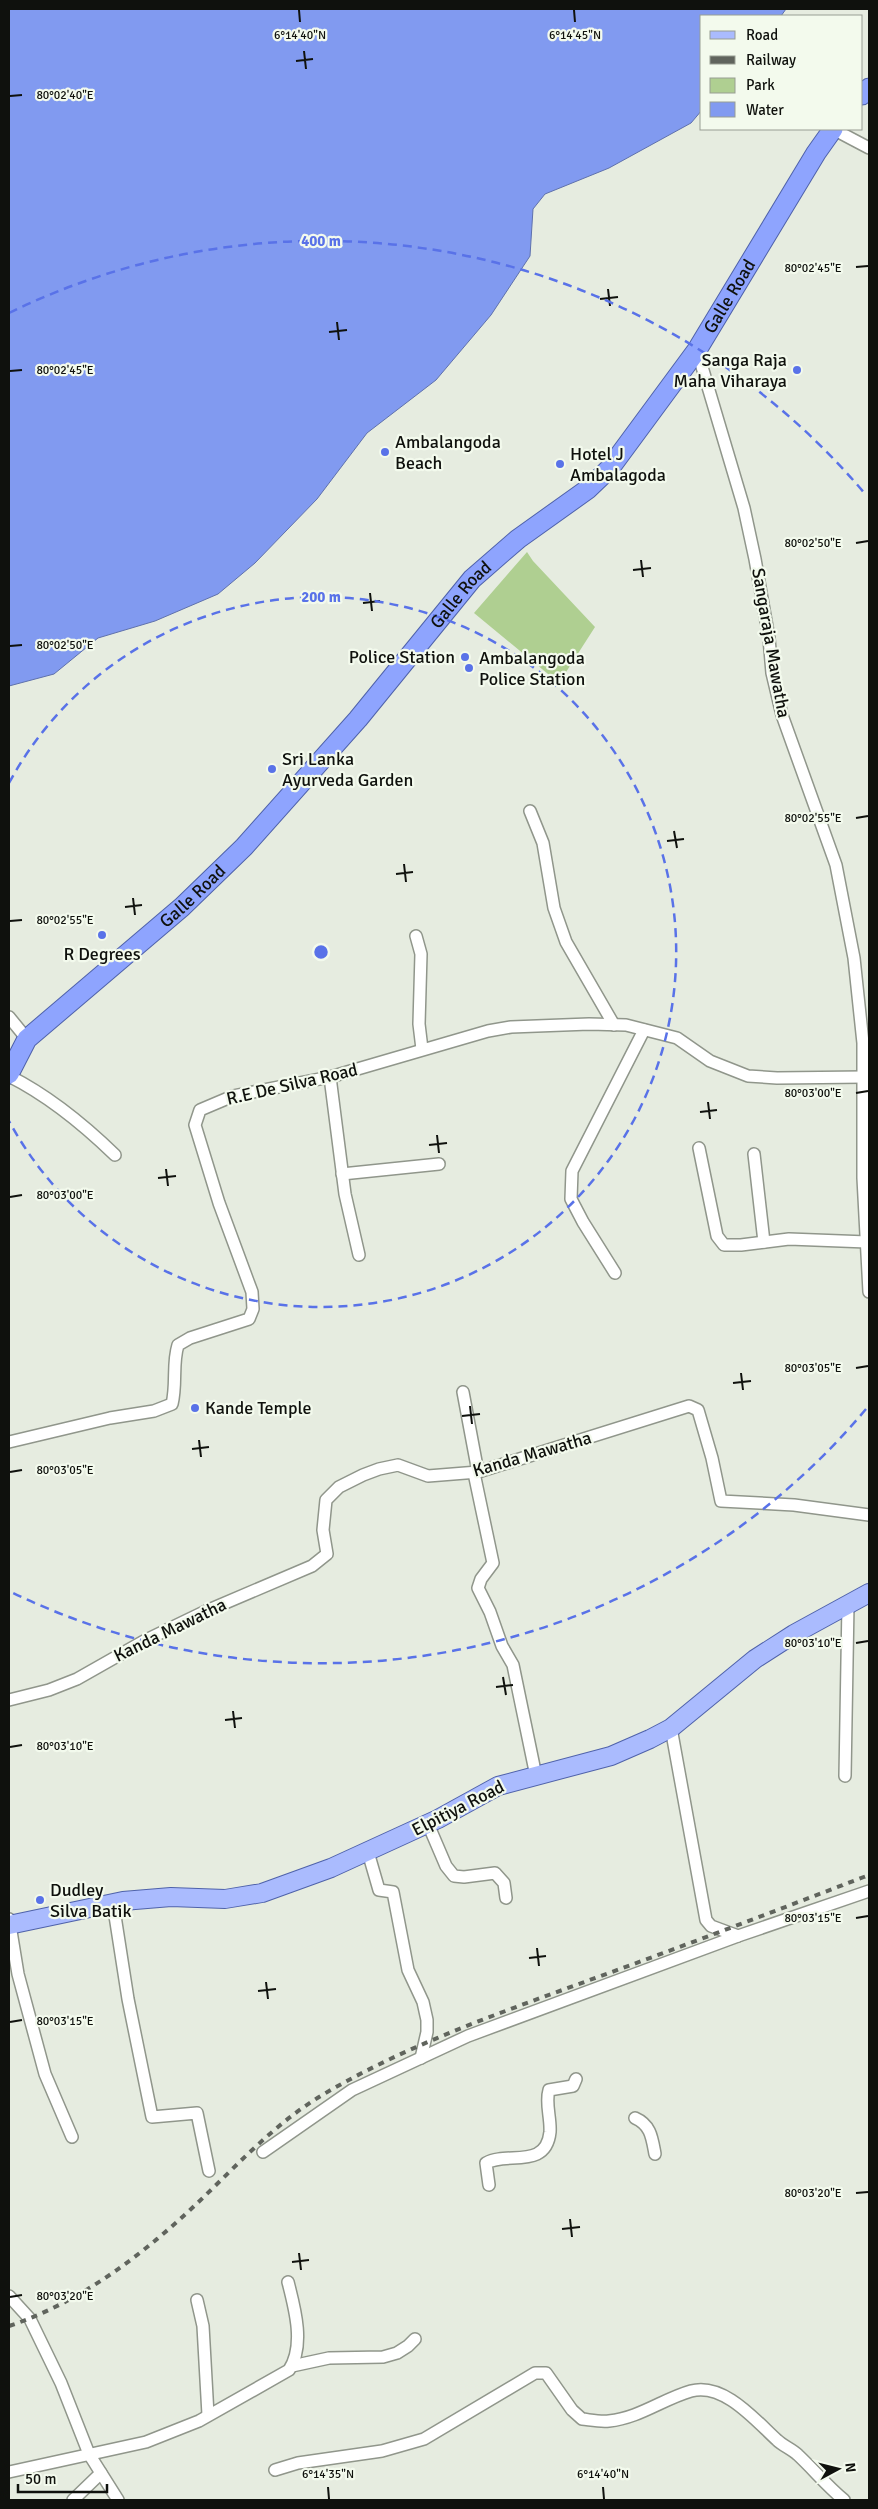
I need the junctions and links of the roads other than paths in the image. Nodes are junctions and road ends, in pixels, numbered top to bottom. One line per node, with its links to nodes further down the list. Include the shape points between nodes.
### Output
1 (832, 130): 4 (highway, Galle Road)
2 (835, 130): 3 (street)
3 (869, 148)
4 (697, 350): 7 (street, Sangaraja Mawatha, via 756,558 772,673 782,715 836,865); 11 (highway, Galle Road, via 610,468 588,489 518,539 472,579 387,685 244,847 182,907)
5 (530, 811): 9 (street, via 543,843 554,908 566,942)
6 (416, 936): 12 (street, via 421,954)
7 (864, 997): 15 (street, Sangaraja Mawatha)
8 (9, 1017): 11 (street)
9 (614, 1025): 10 (street, R.E De Silva Road); 12 (street, R.E De Silva Road, via 511,1027)
10 (644, 1030): 15 (street, R.E De Silva Road, via 677,1038 710,1061 748,1076); 26 (street, via 572,1171 571,1199)
11 (28, 1039): 13 (highway, Galle Road)
12 (422, 1050): 14 (street, R.E De Silva Road)
13 (9, 1075): 19 (street, via 60,1106)
14 (330, 1077): 21 (street); 29 (street, R.E De Silva Road, via 233,1096 207,1106 196,1116 195,1125 219,1203 252,1292 253,1309 249,1319 178,1345 172,1404 154,1411)
15 (864, 1077): 16 (street, Sangaraja Mawatha)
16 (866, 1106): 22 (street, Sangaraja Mawatha)
17 (699, 1148): 23 (street, via 717,1236 724,1245)
18 (754, 1154): 23 (street)
19 (114, 1155)
20 (439, 1164): 21 (street)
21 (342, 1174): 25 (street)
22 (866, 1178): 24 (street, Sangaraja Mawatha)
23 (764, 1242): 24 (street, via 789,1239)
24 (867, 1242): 27 (street, Sangaraja Mawatha)
25 (359, 1255)
26 (615, 1273)
27 (869, 1292)
28 (463, 1392): 30 (street)
29 (9, 1442)
30 (476, 1472): 31 (street, Kanda Mawatha, via 689,1406 698,1410 721,1500); 34 (street, Kanda Mawatha, via 428,1476 398,1465 379,1468 339,1486 326,1500 323,1530 327,1554 320,1561 144,1641 77,1679); 36 (street, via 493,1563 478,1588 513,1665)
31 (869, 1515)
32 (869, 1593): 33 (main road, Elpitiya Road)
33 (848, 1604): 35 (main road, Elpitiya Road, via 755,1659); 37 (street)
34 (9, 1700)
35 (671, 1728): 36 (main road, Elpitiya Road, via 611,1756); 44 (street, via 706,1920 711,1926)
36 (536, 1776): 38 (main road, Elpitiya Road, via 498,1786)
37 (845, 1776)
38 (428, 1824): 39 (main road, Elpitiya Road); 41 (street, via 446,1866 454,1876 496,1873 504,1883)
39 (368, 1852): 42 (main road, Elpitiya Road, via 262,1893 224,1899 171,1898); 45 (street, via 379,1890 393,1892 408,1970 425,2009 428,2032)
40 (869, 1891): 44 (street)
41 (506, 1898)
42 (113, 1903): 43 (main road, Elpitiya Road); 51 (street, via 152,2117 197,2113)
43 (9, 1923): 48 (street, via 18,1974 44,2074)
44 (738, 1936): 45 (street, via 468,2036)
45 (421, 2058): 49 (street, via 352,2090)
46 (576, 2079): 52 (street, via 573,2086 549,2090 550,2132 543,2149 533,2156 486,2163)
47 (635, 2118): 50 (street, via 649,2128)
48 (72, 2137)
49 (262, 2152)
50 (655, 2154)
51 (209, 2171)
52 (489, 2185)
53 (288, 2282): 57 (street, via 298,2347)
54 (9, 2296): 59 (street, via 30,2319 61,2383)
55 (197, 2300): 58 (street, via 202,2326)
56 (416, 2339): 57 (street, via 397,2353 329,2358)
57 (292, 2366): 58 (street)
58 (208, 2415): 59 (street, via 146,2442)
59 (89, 2454): 61 (street); 62 (street)
60 (275, 2470): 67 (street, via 424,2439 535,2372 546,2373 582,2419 628,2418 694,2390 714,2392 744,2408)
61 (9, 2472)
62 (102, 2473): 63 (street); 66 (street)
63 (86, 2488): 64 (street); 65 (street)
64 (73, 2500)
65 (89, 2500)
66 (118, 2500)
67 (844, 2500)

